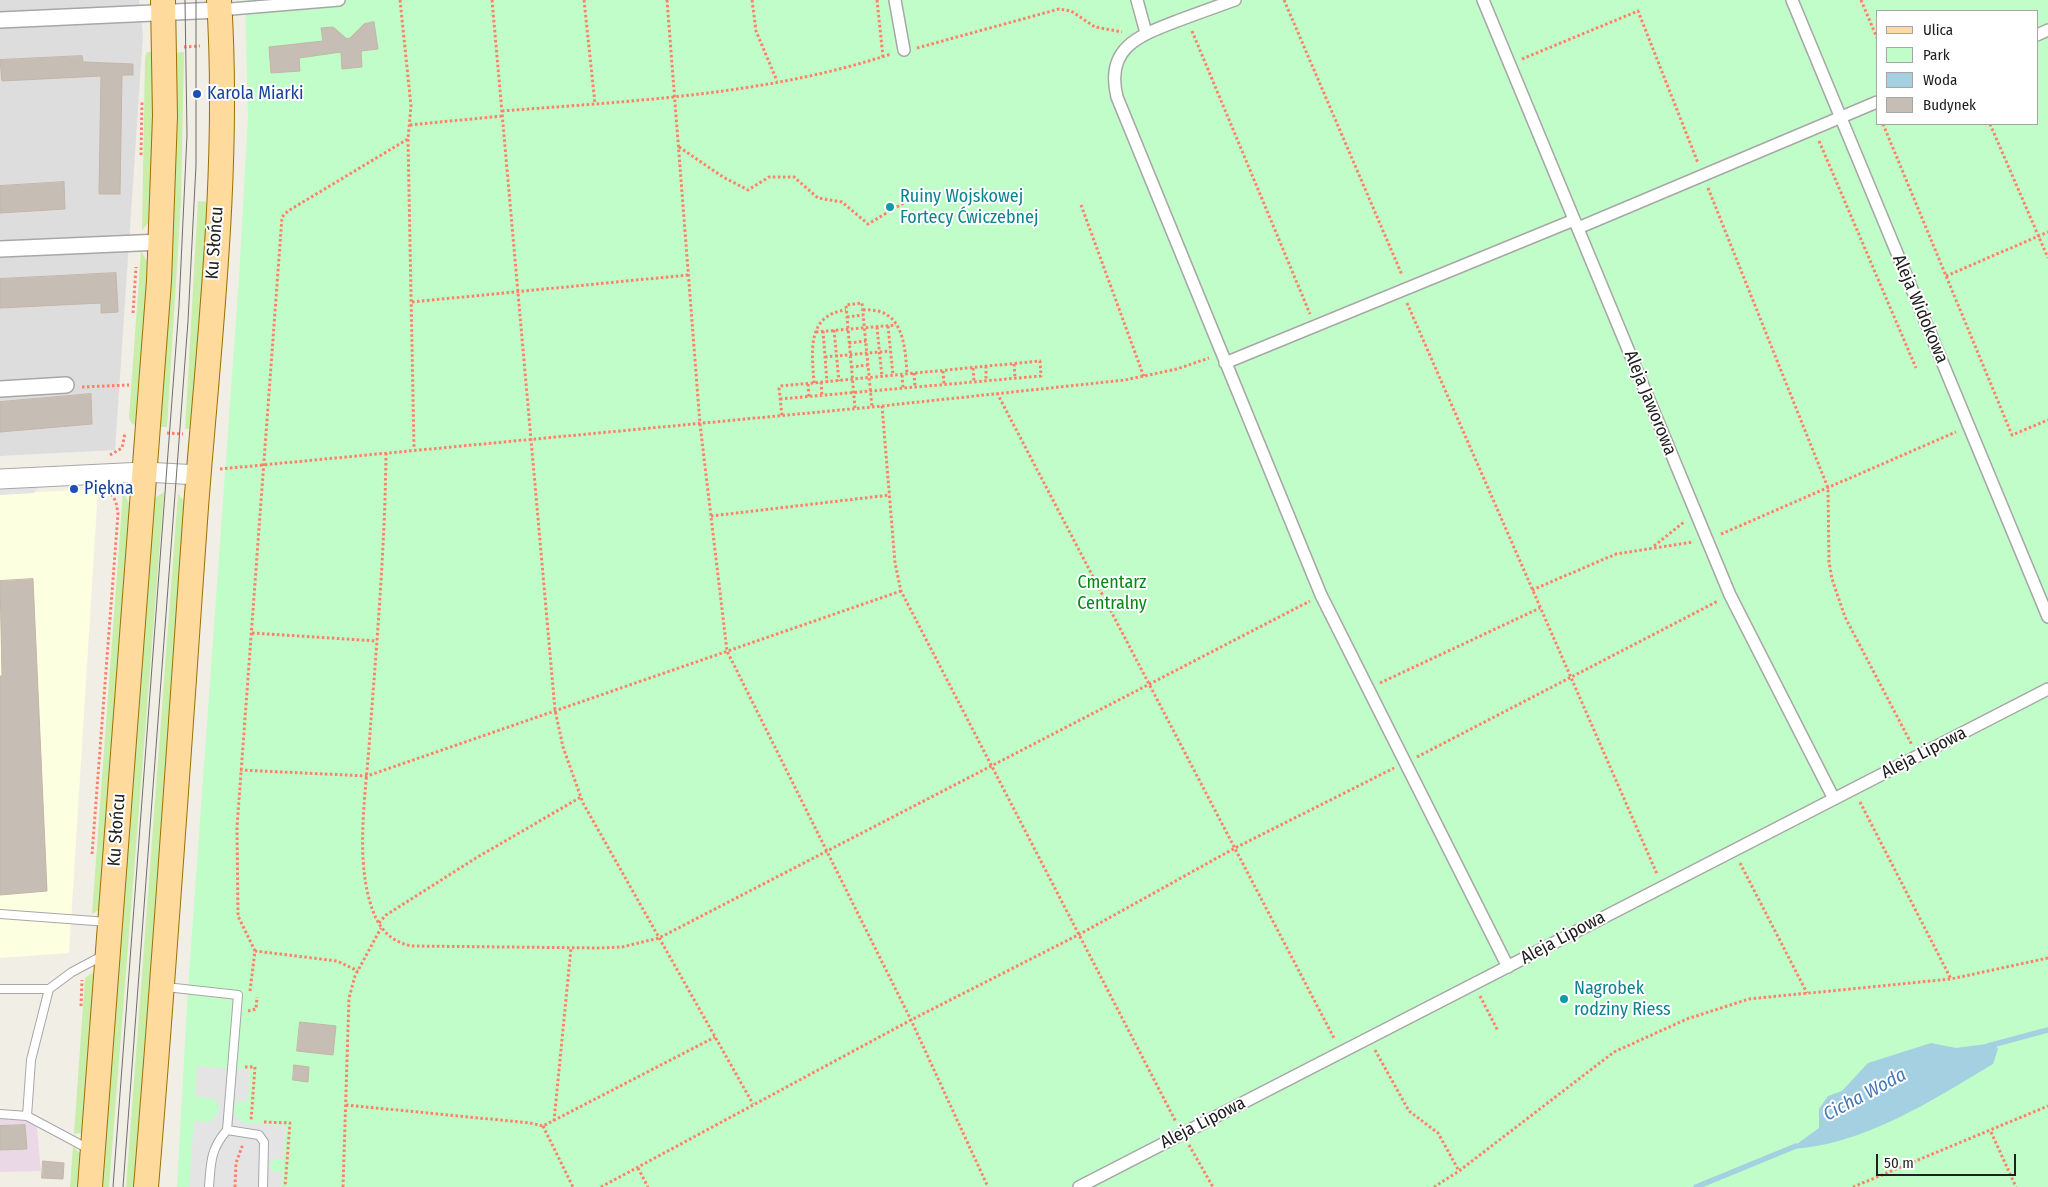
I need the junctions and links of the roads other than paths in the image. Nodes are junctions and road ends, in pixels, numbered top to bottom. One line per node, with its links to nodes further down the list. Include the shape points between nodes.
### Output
1 (339, 0): 7 (street, via 246,9)
2 (895, 0): 11 (street)
3 (1136, 0): 10 (street)
4 (1235, 0): 10 (street)
5 (1484, 0): 14 (street, Aleja Jaworowa)
6 (1792, 0): 13 (street, Aleja Widokowa)
7 (219, 5): 8 (street); 21 (main road, Ku Słońcu, via 218,212)
8 (164, 7): 9 (street); 15 (main road, Ku Słońcu)
9 (0, 20)
10 (1144, 34): 17 (street, via 1125,49 1116,65 1117,97)
11 (904, 50)
12 (1876, 102): 13 (street)
13 (1840, 117): 14 (street); 23 (street, Aleja Widokowa)
14 (1576, 224): 17 (street); 25 (street, Aleja Jaworowa, via 1730,595)
15 (161, 242): 16 (street); 20 (main road, Ku Słońcu)
16 (0, 249)
17 (1223, 358): 29 (street, via 1322,595)
18 (66, 385): 19 (street)
19 (0, 389)
20 (144, 472): 21 (street); 22 (street); 27 (main road, Ku Słońcu)
21 (199, 475): 30 (main road, Ku Słońcu)
22 (0, 479)
23 (2048, 617)
24 (2048, 689): 25 (street, Aleja Lipowa)
25 (1834, 799): 29 (street, Aleja Lipowa)
26 (0, 914): 27 (lane)
27 (110, 922): 28 (main road, Ku Słońcu)
28 (108, 952): 32 (lane); 36 (main road, Ku Słońcu)
29 (1508, 967): 41 (street, Aleja Lipowa)
30 (162, 987): 35 (lane, via 238,995); 38 (main road, Ku Słońcu)
31 (0, 989): 32 (lane)
32 (49, 989): 34 (lane, via 31,1060)
33 (0, 1114): 34 (lane)
34 (27, 1116): 36 (lane, via 85,1147)
35 (227, 1130): 39 (lane, via 212,1152); 40 (lane, via 259,1135 264,1142)
36 (92, 1156): 37 (main road, Ku Słońcu)
37 (90, 1187)
38 (146, 1187)
39 (209, 1187)
40 (263, 1187)
41 (1079, 1187)

